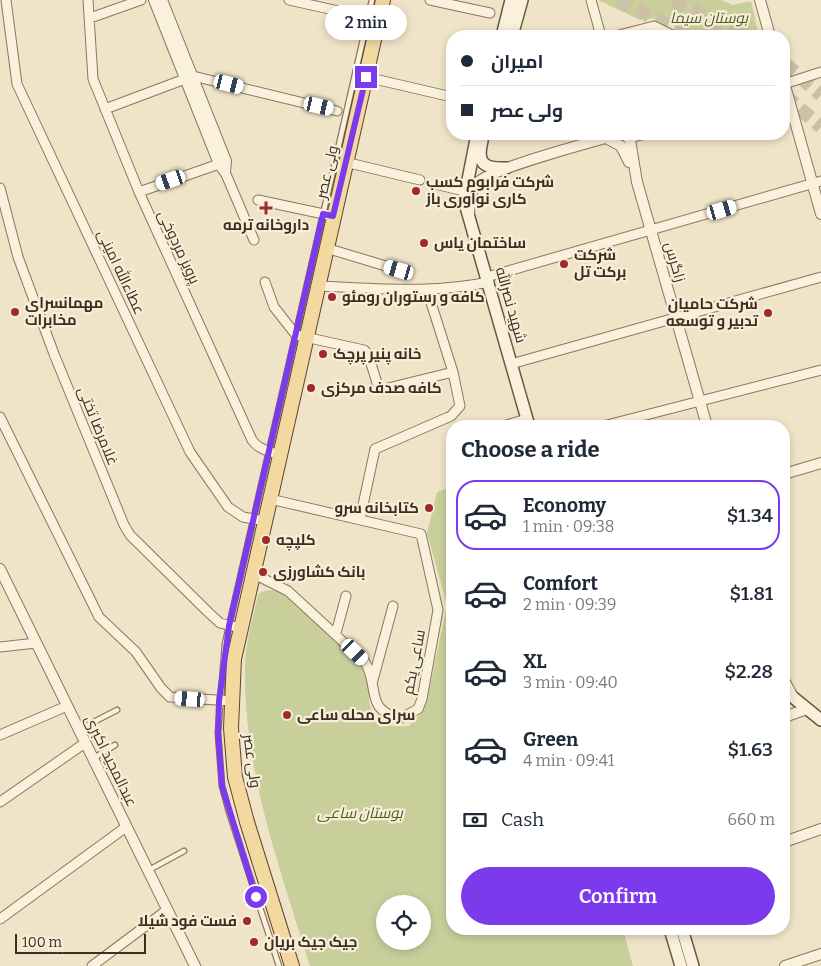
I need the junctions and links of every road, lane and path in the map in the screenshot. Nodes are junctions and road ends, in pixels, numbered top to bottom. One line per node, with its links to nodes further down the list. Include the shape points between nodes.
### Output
1 (6, 0): 76 (street, عطاءالله امینی, via 18,84 190,452 228,507 239,516)
2 (88, 0): 16 (street, پرویز مردوخی)
3 (141, 0): 16 (street)
4 (154, 0): 25 (street)
5 (162, 0): 25 (street)
6 (289, 0): 14 (street)
7 (372, 0): 48 (lane)
8 (383, 0): 24 (main road, ولی عصر)
9 (430, 0): 15 (street)
10 (511, 0): 17 (main road)
11 (522, 0): 18 (main road)
12 (592, 0): 19 (street)
13 (760, 0): 22 (street)
14 (342, 12)
15 (490, 13)
16 (90, 18): 29 (street, پرویز مردوخی, via 93,79)
17 (504, 30)
18 (514, 30)
19 (600, 30)
20 (638, 30): 21 (street, via 654,26)
21 (662, 30)
22 (768, 30)
23 (821, 72): 26 (street)
24 (366, 77): 27 (street); 36 (main road, ولی عصر)
25 (190, 78): 29 (street); 30 (street); 37 (street, via 226,161)
26 (790, 84)
27 (446, 96)
28 (790, 104): 41 (street)
29 (105, 109): 45 (street, پرویز مردوخی)
30 (337, 110)
31 (475, 140): 44 (main road, شهید نصرالله)
32 (482, 140): 38 (main road, via 479,151 481,160 490,168)
33 (599, 140): 38 (street)
34 (610, 140): 40 (street, via 621,146)
35 (626, 140): 40 (street, زاگرس)
36 (346, 162): 39 (street); 48 (main road, ولی عصر)
37 (222, 168): 45 (street); 51 (street)
38 (506, 168): 49 (street, via 474,186)
39 (420, 180)
40 (637, 182): 50 (street, زاگرس)
41 (817, 183): 47 (street); 50 (street)
42 (439, 185): 44 (street)
43 (0, 188): 81 (street, غلامرضا تختی, via 18,257 34,301 124,525 130,535 208,612 220,622)
44 (464, 191): 49 (main road, شهید نصرالله)
45 (139, 192): 71 (street, پرویز مردوخی, via 252,440)
46 (258, 200): 48 (street)
47 (821, 214)
48 (328, 215): 52 (main road, ولی عصر); 60 (lane)
49 (469, 215): 55 (main road, شهید نصرالله)
50 (651, 230): 55 (street); 59 (street, زاگرس)
51 (254, 240)
52 (326, 248): 53 (street); 57 (main road, ولی عصر)
53 (399, 270)
54 (821, 277): 59 (street)
55 (488, 279): 58 (street, via 459,288); 61 (main road, شهید نصرالله)
56 (265, 282): 60 (street, via 274,308)
57 (318, 286): 58 (street); 60 (main road, ولی عصر)
58 (427, 290): 63 (street)
59 (676, 318): 61 (street); 66 (street, زاگرس)
60 (301, 337): 64 (street, via 364,350); 71 (main road, ولی عصر)
61 (512, 364): 68 (main road, شهید نصرالله)
62 (821, 370): 66 (street)
63 (453, 372): 65 (street); 75 (street, via 461,403 457,411 377,447)
64 (377, 383)
65 (388, 388)
66 (700, 401): 69 (street); 70 (street, زاگرس)
67 (0, 417): 89 (street, via 99,617 136,652 170,697)
68 (527, 420)
69 (626, 420)
70 (705, 420)
71 (275, 453): 74 (main road, ولی عصر); 76 (lane)
72 (821, 463): 73 (street)
73 (790, 472)
74 (270, 499): 75 (street); 76 (main road, ولی عصر)
75 (360, 519): 85 (street, ساعی یکم, via 422,534 438,614 418,709 401,718 381,711 376,704)
76 (259, 520): 78 (main road, ولی عصر); 81 (lane)
77 (0, 569): 83 (street, عبدالمجید اکبری)
78 (252, 573): 81 (main road, ولی عصر); 82 (street, ساعی یکم, via 288,591)
79 (346, 596): 82 (street)
80 (393, 606): 85 (street)
81 (234, 627): 89 (main road, ولی عصر, via 234,659)
82 (336, 633): 85 (street, ساعی یکم, via 365,662)
83 (36, 643): 84 (street); 90 (street, عبدالمجید اکبری)
84 (0, 647)
85 (372, 682)
86 (790, 690): 88 (street)
87 (790, 695): 88 (main road)
88 (795, 699): 91 (main road)
89 (225, 701): 113 (lane, via 218,733 222,786); 114 (main road, ولی عصر, via 235,777)
90 (67, 706): 95 (street, عبدالمجید اکبری); 96 (street)
91 (807, 709): 93 (street); 94 (main road)
92 (118, 710): 95 (lane)
93 (790, 715)
94 (821, 720)
95 (79, 730): 97 (street, عبدالمجید اکبری)
96 (0, 735)
97 (85, 743): 99 (street, عبدالمجید اکبری); 100 (street)
98 (115, 745): 99 (lane)
99 (93, 758): 101 (street, عبدالمجید اکبری)
100 (0, 802)
101 (126, 827): 105 (street, عبدالمجید اکبری); 107 (street)
102 (821, 829): 103 (street)
103 (790, 840)
104 (184, 851): 105 (lane)
105 (148, 871): 106 (street, عبدالمجید اکبری)
106 (167, 910): 111 (street); 112 (street, عبدالمجید اکبری)
107 (0, 919)
108 (672, 935): 115 (main road)
109 (684, 935): 116 (main road)
110 (821, 954): 117 (street)
111 (92, 966)
112 (195, 966)
113 (279, 966)
114 (292, 966)
115 (681, 966)
116 (693, 966)
117 (785, 966)

